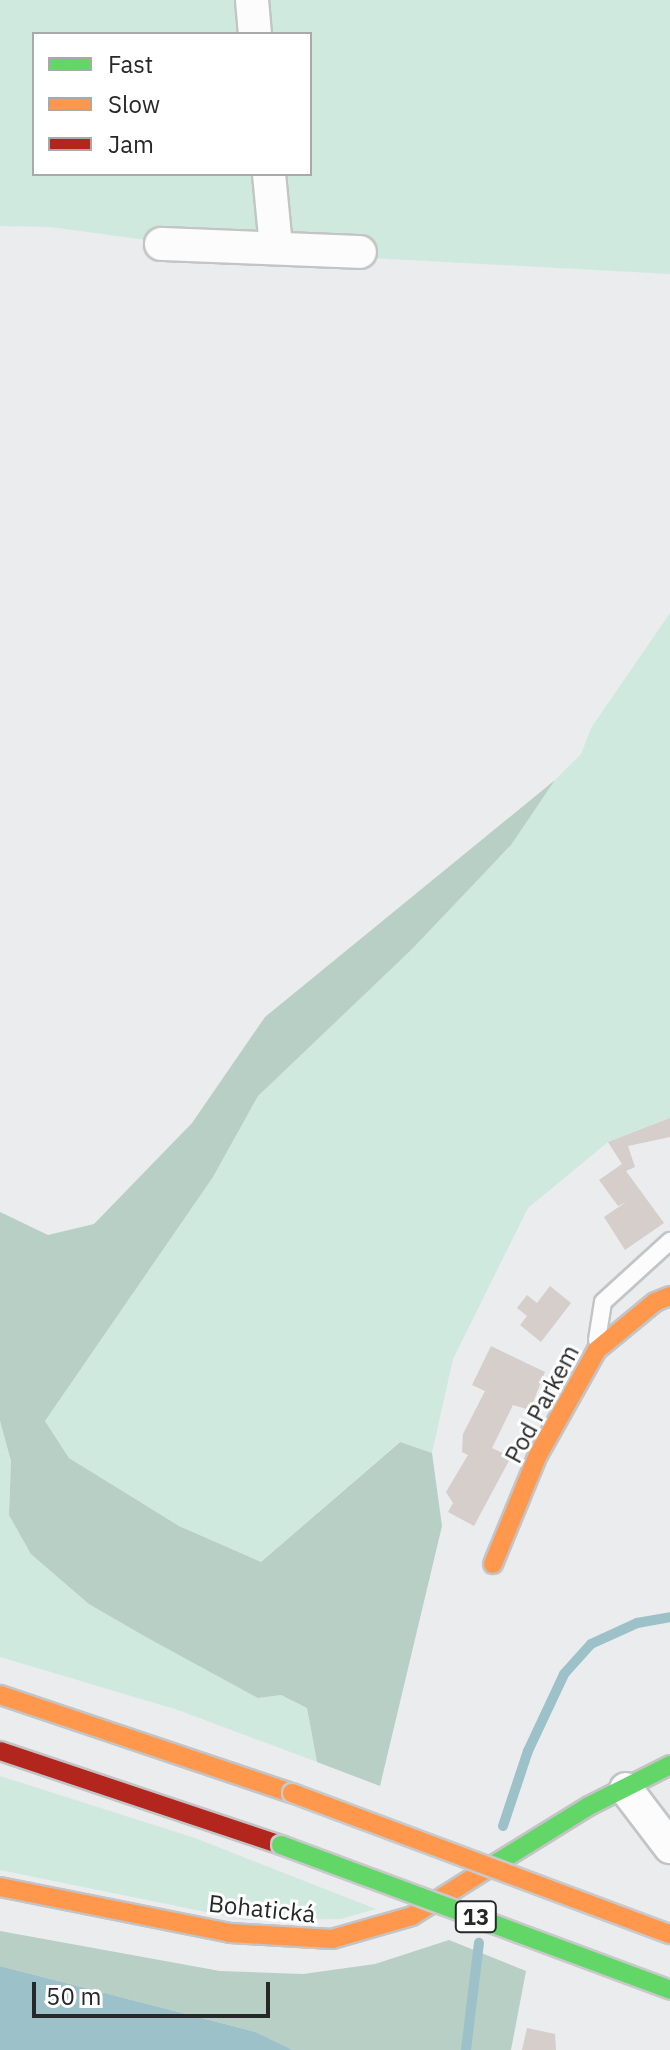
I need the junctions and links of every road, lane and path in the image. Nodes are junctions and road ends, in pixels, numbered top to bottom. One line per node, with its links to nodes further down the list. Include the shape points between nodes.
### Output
1 (252, 0): 2 (street)
2 (255, 32)
3 (269, 176): 5 (street)
4 (161, 244): 5 (street)
5 (276, 247): 6 (street)
6 (360, 252)
7 (670, 1241): 9 (lane, via 603,1302)
8 (670, 1296): 9 (main road, Pod Parkem, via 655,1302)
9 (597, 1350): 10 (main road, Pod Parkem, via 538,1455)
10 (493, 1564)
11 (0, 1695): 17 (main road, 13, bridge, via 292,1793)
12 (0, 1751): 18 (main road, 13, bridge, via 281,1845)
13 (670, 1765): 14 (main road, Bohatická)
14 (626, 1789): 15 (street); 16 (main road, Bohatická, via 589,1806 412,1916 332,1939 230,1933)
15 (670, 1847)
16 (0, 1887)
17 (670, 1934)
18 (670, 1990)

